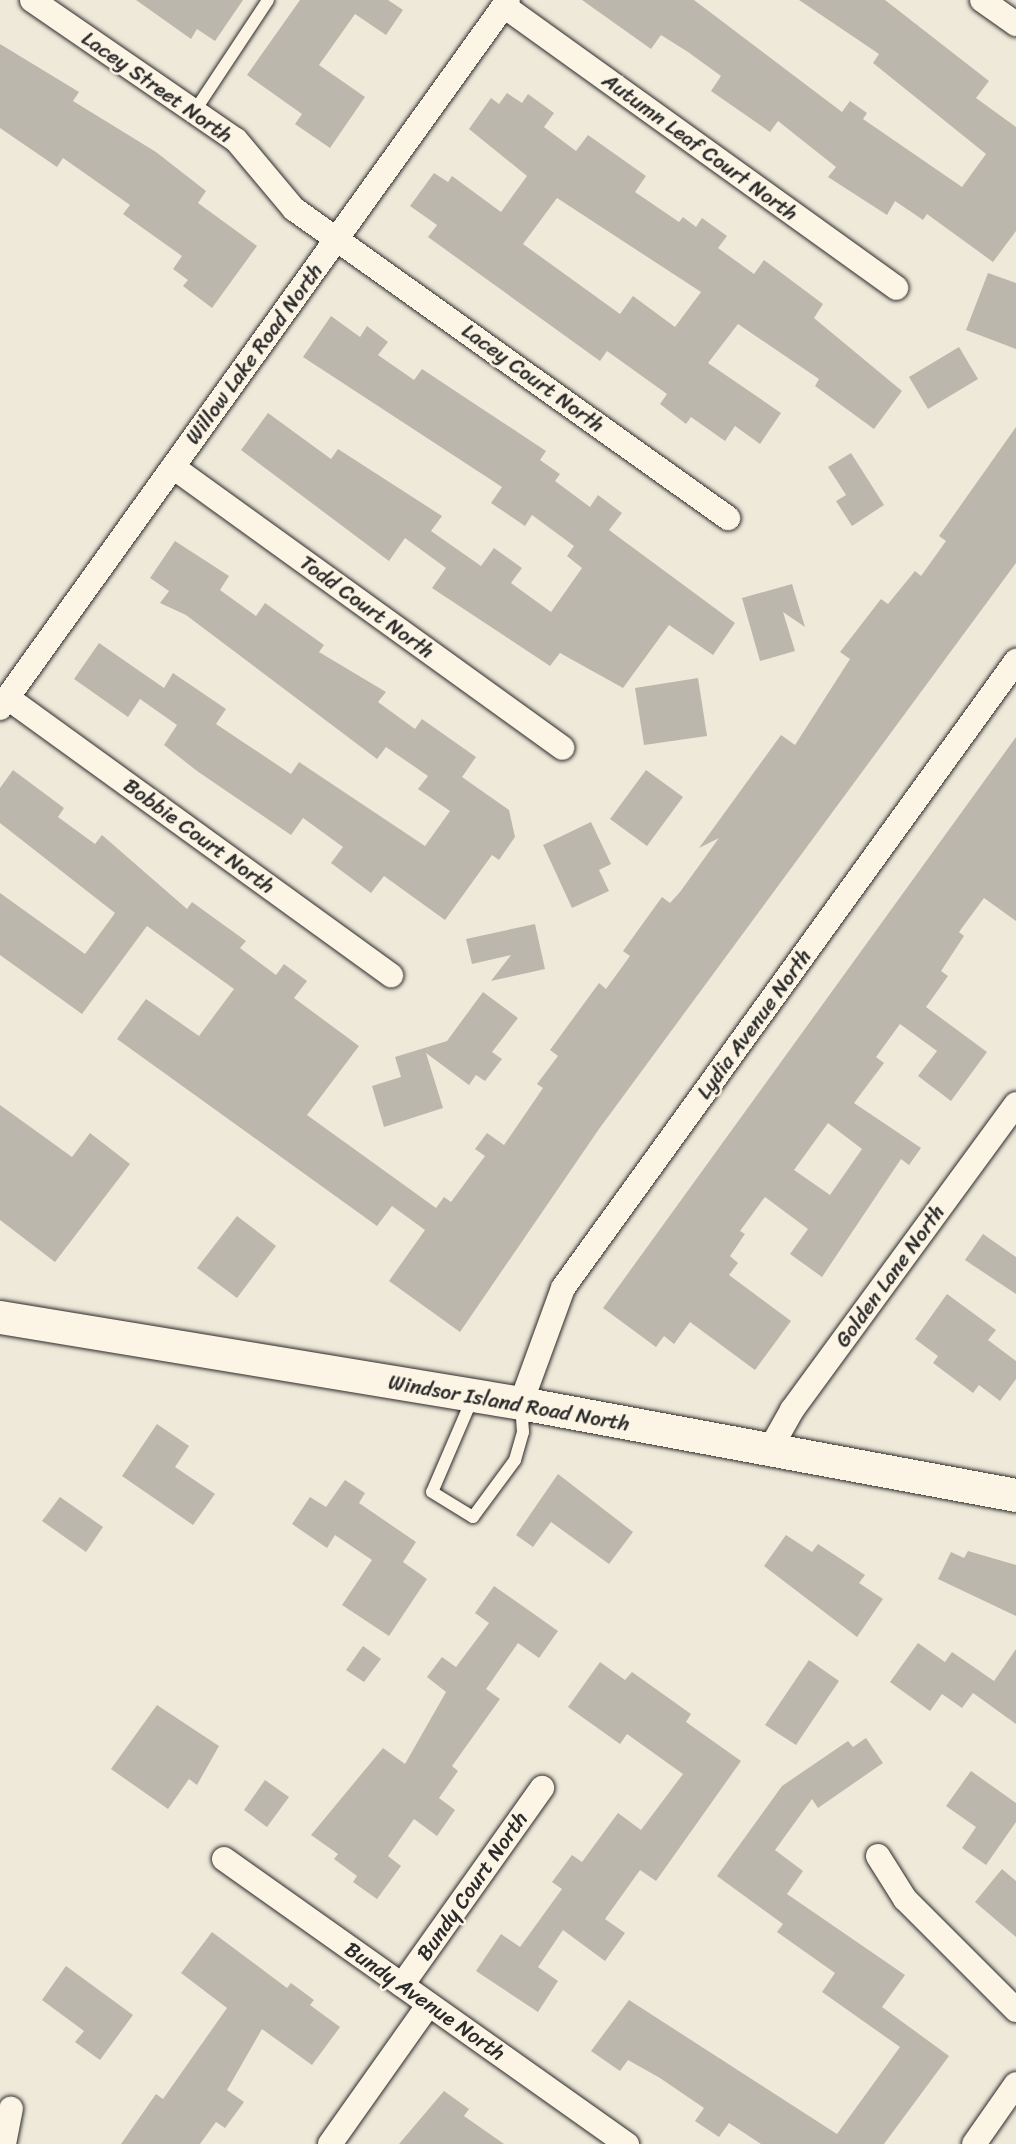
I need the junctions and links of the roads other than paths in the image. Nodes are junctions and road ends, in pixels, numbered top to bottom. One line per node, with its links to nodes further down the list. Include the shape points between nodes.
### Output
1 (32, 0): 6 (street, Lacey Street North)
2 (268, 0): 6 (lane)
3 (982, 0): 5 (street)
4 (506, 3): 7 (street, Willow Lake Road North); 8 (street, Autumn Leaf Court North)
5 (1016, 24)
6 (194, 112): 7 (street, Lacey Street North, via 236,140 295,209)
7 (337, 238): 9 (street, Willow Lake Road North); 10 (street, Lacey Court North)
8 (895, 288)
9 (173, 467): 12 (street, Willow Lake Road North); 13 (street, Todd Court North)
10 (728, 518)
11 (1016, 661): 18 (street, Lydia Avenue North, via 563,1288)
12 (4, 703): 14 (street, Bobbie Court North)
13 (562, 748)
14 (391, 975)
15 (1016, 1104): 19 (street, Golden Lane North, via 792,1410)
16 (0, 1317): 17 (street, Windsor Island Road North)
17 (473, 1395): 18 (street, Windsor Island Road North); 18 (lane, via 432,1492 473,1517 514,1460 523,1432)
18 (521, 1403): 19 (street, Windsor Island Road North)
19 (768, 1451): 20 (street, Windsor Island Road North)
20 (1016, 1495)
21 (542, 1788): 24 (street, Bundy Court North)
22 (878, 1856): 26 (street, via 905,1899)
23 (224, 1859): 24 (street, Bundy Avenue North)
24 (402, 1985): 25 (street, Bundy Avenue North)
25 (429, 2004): 30 (street); 31 (street, Bundy Avenue North)
26 (1016, 2010)
27 (1016, 2084): 32 (street)
28 (11, 2109): 29 (street)
29 (4, 2144)
30 (330, 2144)
31 (627, 2144)
32 (974, 2144)

